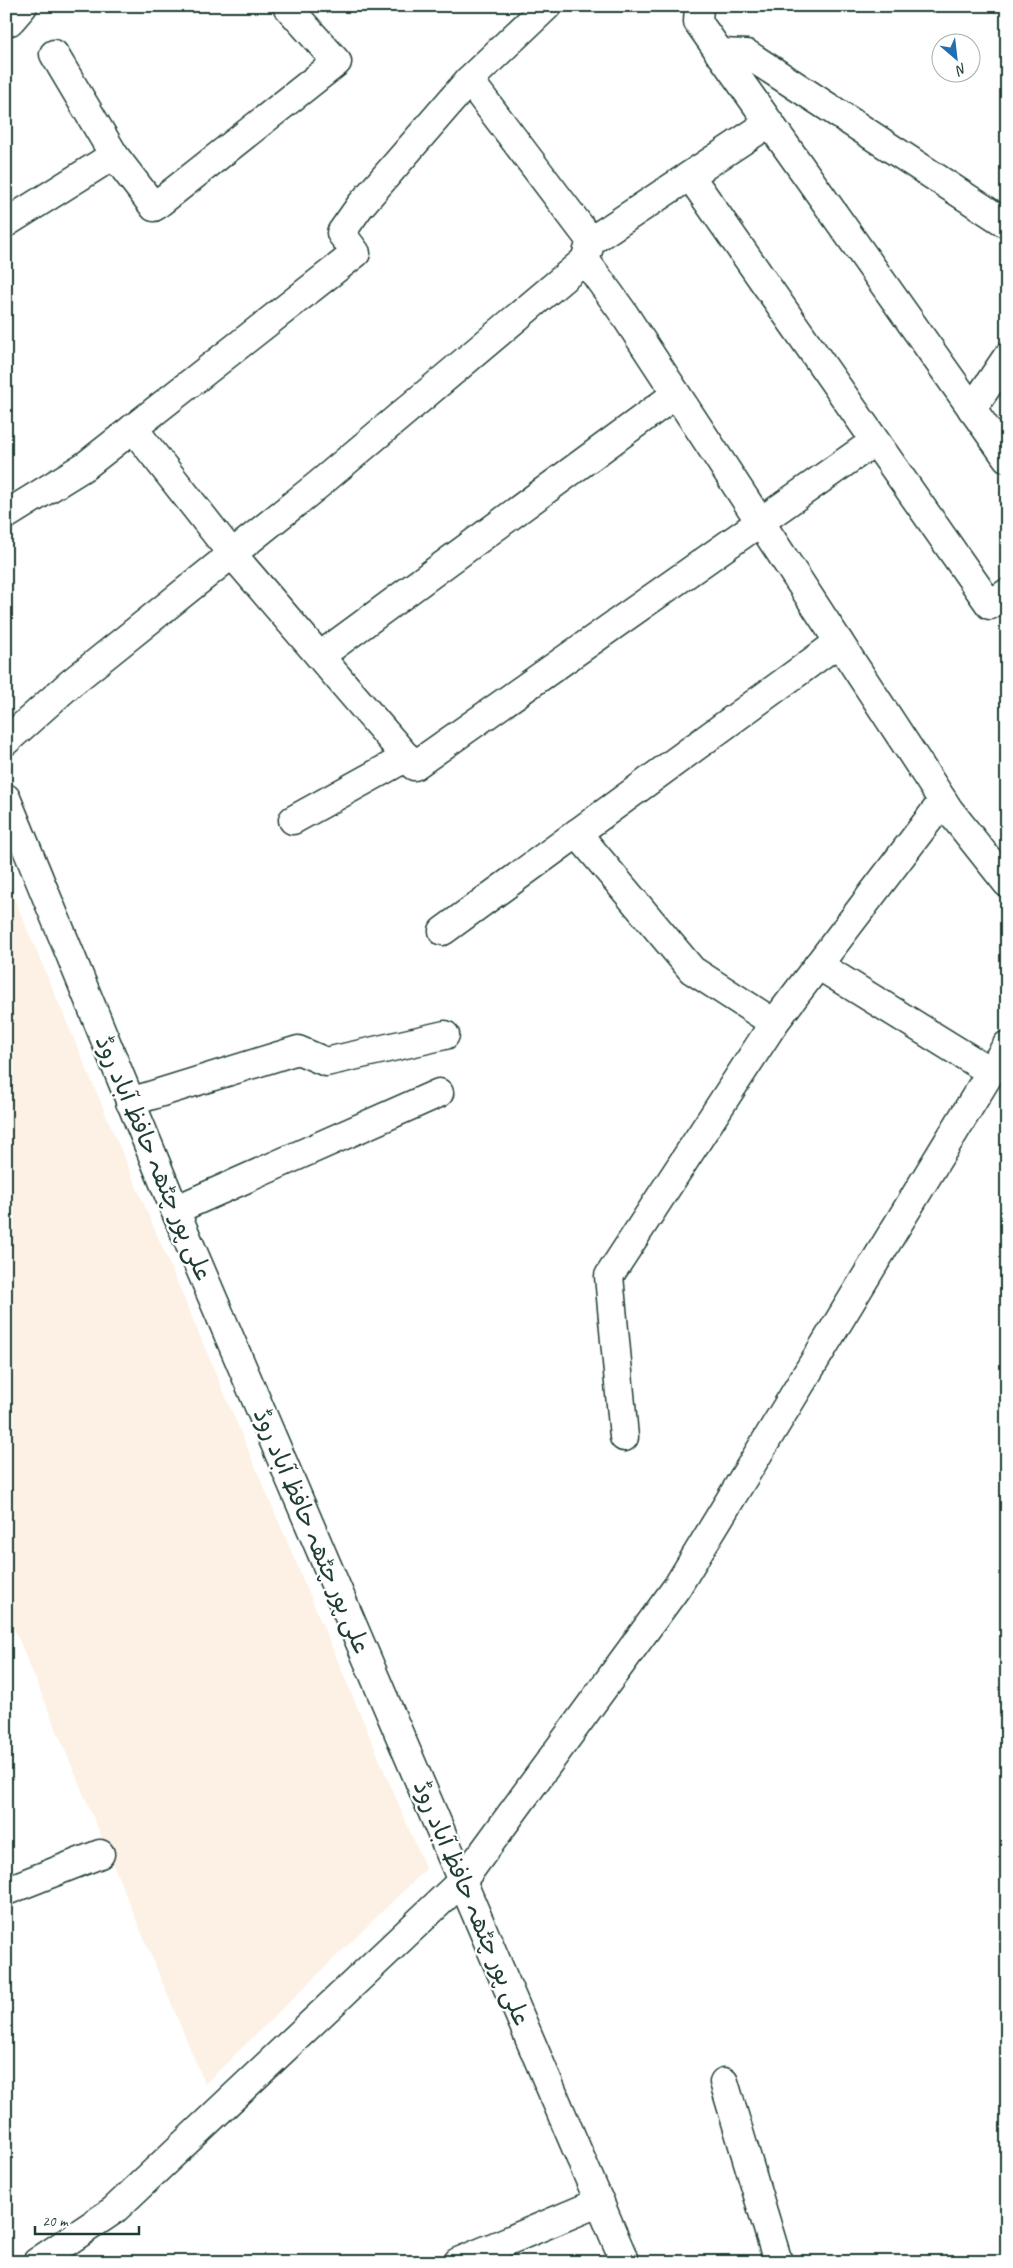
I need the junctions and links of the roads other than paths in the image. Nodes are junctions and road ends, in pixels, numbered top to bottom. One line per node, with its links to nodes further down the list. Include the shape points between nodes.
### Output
1 (287, 6): 8 (street, via 337,62 154,207)
2 (547, 6): 6 (street)
3 (699, 6): 4 (street, via 698,22)
4 (719, 53): 7 (street); 11 (street, via 747,54)
5 (54, 54): 8 (street)
6 (468, 80): 12 (street); 16 (street, via 360,206 341,233 356,253)
7 (769, 123): 9 (street); 15 (street)
8 (114, 155): 10 (street)
9 (690, 176): 12 (street); 17 (street)
10 (6, 223)
11 (1007, 224)
12 (588, 250): 14 (street, via 622,311); 21 (street, via 318,485)
13 (1007, 357): 15 (street)
14 (676, 394): 20 (street); 24 (street)
15 (972, 409): 18 (street)
16 (133, 428): 19 (street, via 85,466); 21 (street)
17 (875, 441): 20 (street); 22 (street, via 990,605)
18 (1007, 458)
19 (6, 515)
20 (760, 522): 23 (street); 26 (street, via 414,766)
21 (232, 554): 24 (street); 25 (street, via 71,683)
22 (1007, 593)
23 (839, 642): 28 (street); 30 (street)
24 (320, 656): 26 (street)
25 (6, 741)
26 (407, 757): 29 (street)
27 (6, 798): 39 (street, علی پور چٹھہ حافظ آباد روڈ)
28 (943, 801): 31 (street); 33 (street)
29 (293, 820)
30 (577, 833): 32 (street); 34 (street, via 692,970)
31 (1007, 883)
32 (443, 931)
33 (818, 965): 34 (street); 37 (street)
34 (774, 1023): 41 (street, via 609,1276)
35 (445, 1035): 39 (street, via 326,1062 298,1050)
36 (1007, 1045): 37 (street)
37 (991, 1072): 43 (street, via 677,1587)
38 (440, 1092): 40 (street)
39 (130, 1102): 40 (street, علی پور چٹھہ حافظ آباد روڈ)
40 (175, 1210): 43 (street, علی پور چٹھہ حافظ آباد روڈ)
41 (624, 1437)
42 (100, 1854): 44 (street)
43 (463, 1880): 46 (street, علی پور چٹھہ حافظ آباد روڈ); 47 (street, via 114,2210)
44 (6, 1891)
45 (724, 2082): 50 (street)
46 (600, 2202): 48 (street); 49 (street, علی پور چٹھہ حافظ آباد روڈ)
47 (37, 2262)
48 (458, 2262)
49 (625, 2262)
50 (778, 2262)

